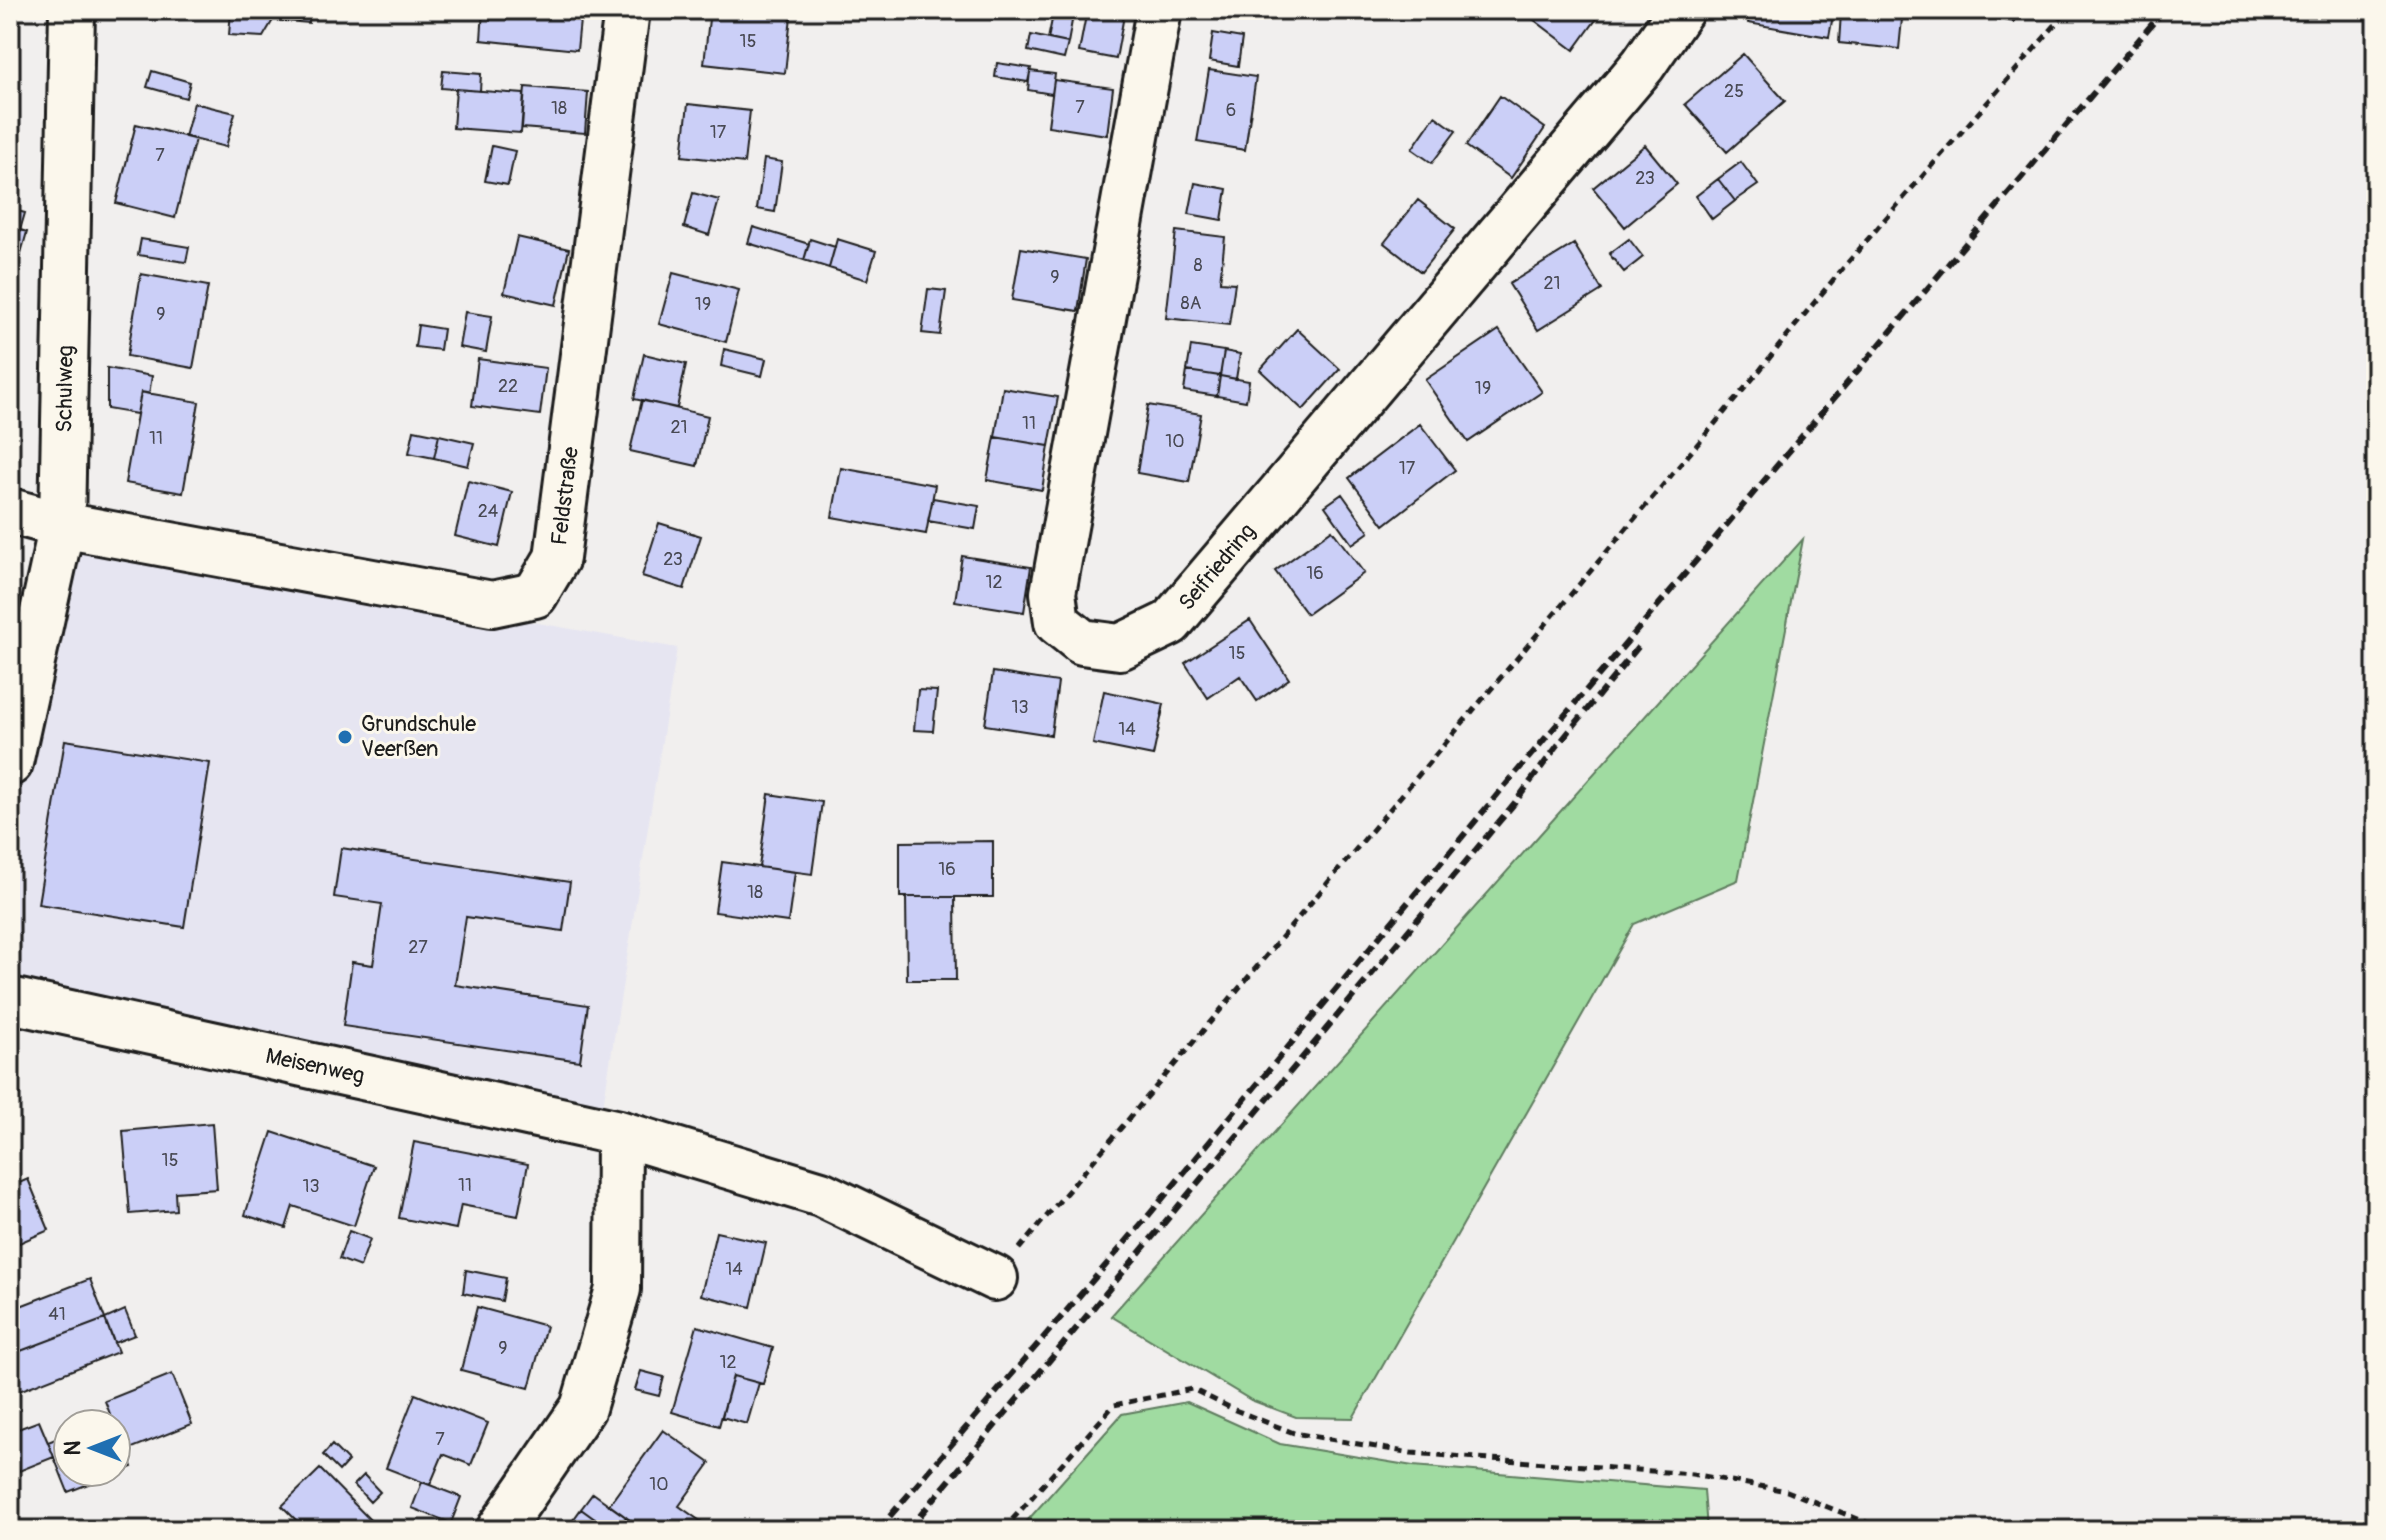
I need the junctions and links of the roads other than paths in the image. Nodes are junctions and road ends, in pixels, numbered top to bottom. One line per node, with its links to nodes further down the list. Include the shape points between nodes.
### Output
1 (72, 10): 6 (street, Schulweg)
2 (627, 10): 6 (street, Feldstraße, via 557,558 535,595 492,604)
3 (1159, 10): 4 (street, Seifriedring, via 1053,593 1057,622 1082,642 1120,647 1170,623 1643,65)
4 (1681, 10)
5 (10, 511): 6 (street, Feldstraße)
6 (62, 525): 7 (street, Schulweg)
7 (10, 763)
8 (10, 1000): 9 (street, Meisenweg)
9 (619, 1133): 10 (street, Meisenweg, via 821,1194); 11 (street, via 618,1289 583,1408)
10 (995, 1278)
11 (499, 1530)

